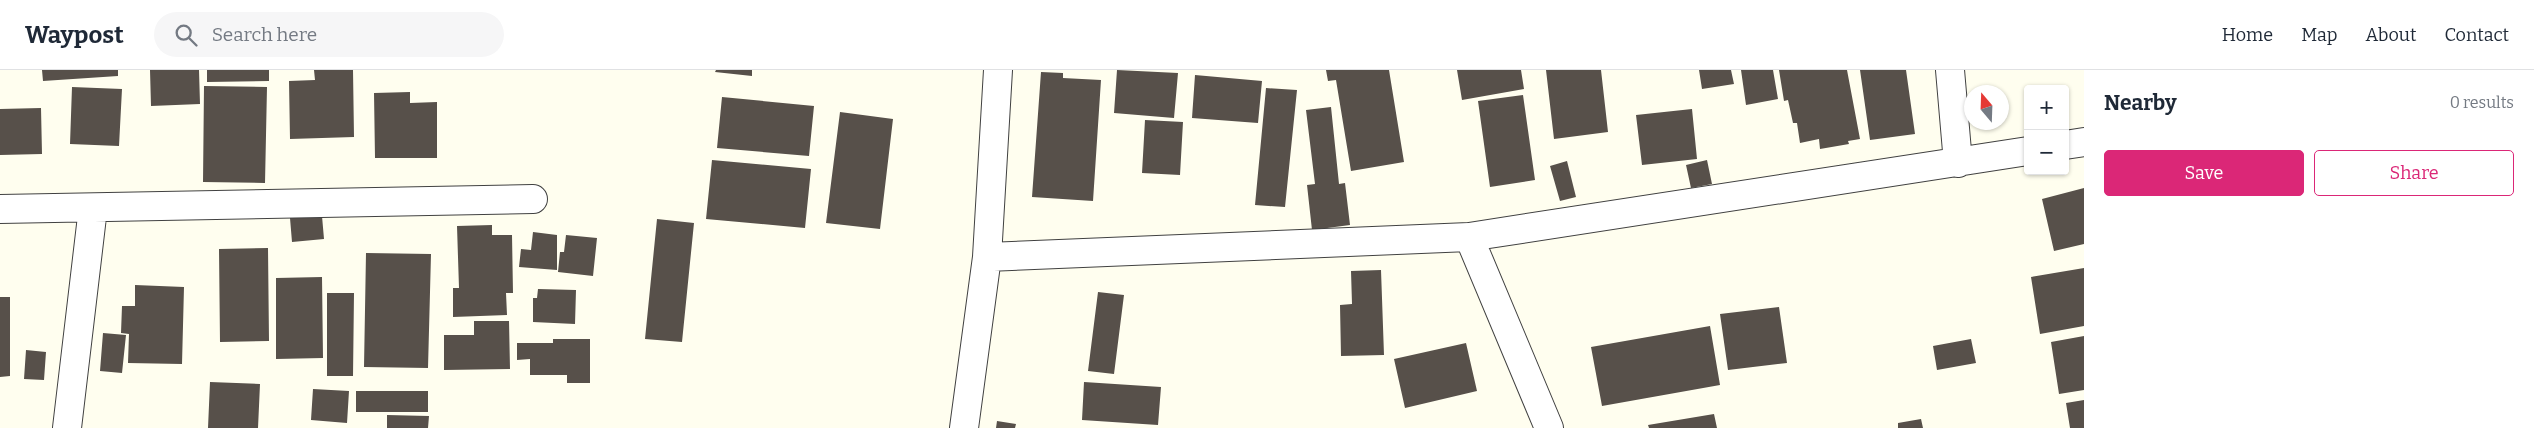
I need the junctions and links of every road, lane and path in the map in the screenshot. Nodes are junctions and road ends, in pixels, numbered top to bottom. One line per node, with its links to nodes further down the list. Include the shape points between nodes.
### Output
1 (998, 70): 11 (street)
2 (1950, 70): 6 (street)
3 (2084, 142): 4 (street)
4 (2069, 144)
5 (2024, 153): 6 (street)
6 (1958, 163): 10 (street)
7 (534, 199): 8 (street)
8 (93, 208): 9 (street); 12 (street)
9 (0, 209)
10 (1468, 237): 11 (street); 14 (street)
11 (987, 257): 13 (street)
12 (67, 428)
13 (964, 428)
14 (1549, 428)

